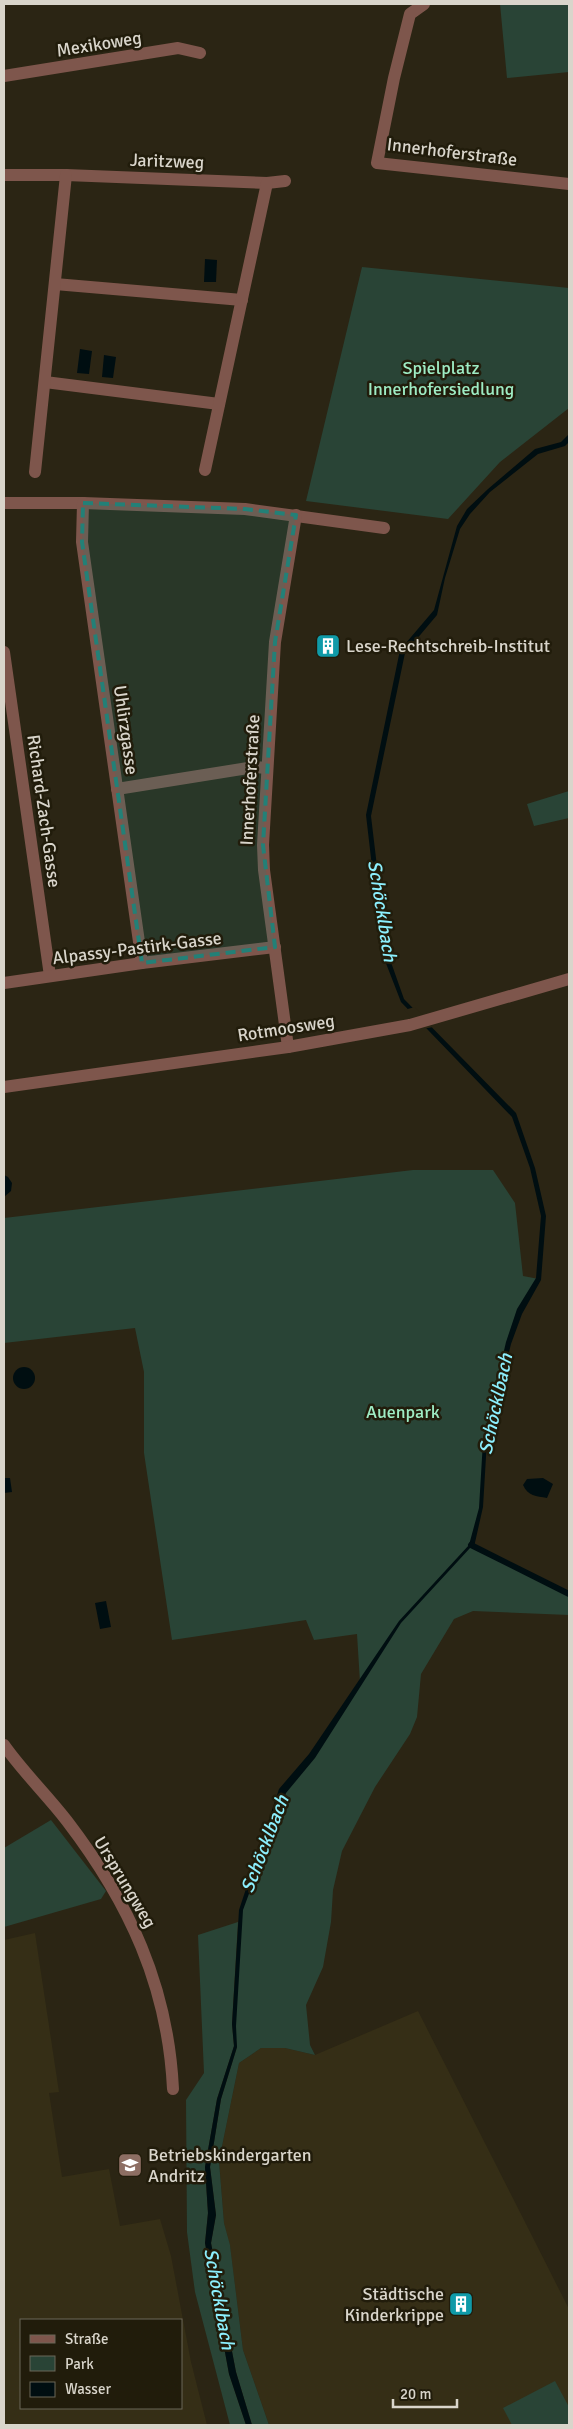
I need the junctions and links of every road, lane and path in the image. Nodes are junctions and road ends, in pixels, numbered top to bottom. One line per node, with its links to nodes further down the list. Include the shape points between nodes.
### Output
1 (424, 4): 8 (street, Innerhoferstraße, via 410,14 377,164)
2 (200, 53): 3 (street, Mexikoweg, via 178,48)
3 (4, 76)
4 (4, 175): 5 (street, Jaritzweg)
5 (66, 175): 7 (street, Jaritzweg); 9 (street)
6 (285, 181): 7 (street, Jaritzweg)
7 (267, 183): 10 (street)
8 (569, 184)
9 (55, 284): 10 (street); 11 (street)
10 (242, 300): 12 (street)
11 (45, 382): 12 (street); 14 (street)
12 (220, 404): 13 (street)
13 (205, 470)
14 (35, 472)
15 (83, 502): 16 (street); 17 (street, via 245,509); 21 (street, Uhlirzgasse, via 82,542)
16 (4, 503)
17 (296, 516): 18 (street); 20 (street, Innerhoferstraße, via 276,626)
18 (384, 528)
19 (4, 652): 24 (street, Richard-Zach-Gasse)
20 (267, 768): 21 (street, via 254,767); 22 (street, Innerhoferstraße, via 264,870)
21 (117, 789): 23 (street, Uhlirzgasse)
22 (275, 947): 23 (street, Alpassy-Pastirk-Gasse); 27 (street, Innerhoferstraße)
23 (142, 963): 24 (street, Alpassy-Pastirk-Gasse)
24 (50, 976): 26 (street, Alpassy-Pastirk-Gasse)
25 (569, 979): 27 (street, Rotmoosweg, via 410,1025)
26 (4, 983)
27 (288, 1047): 28 (street, Rotmoosweg)
28 (4, 1087)
29 (4, 1745): 30 (street, Ursprungweg, via 66,1821 114,1889 128,1915 139,1938 166,2026)
30 (173, 2089)

